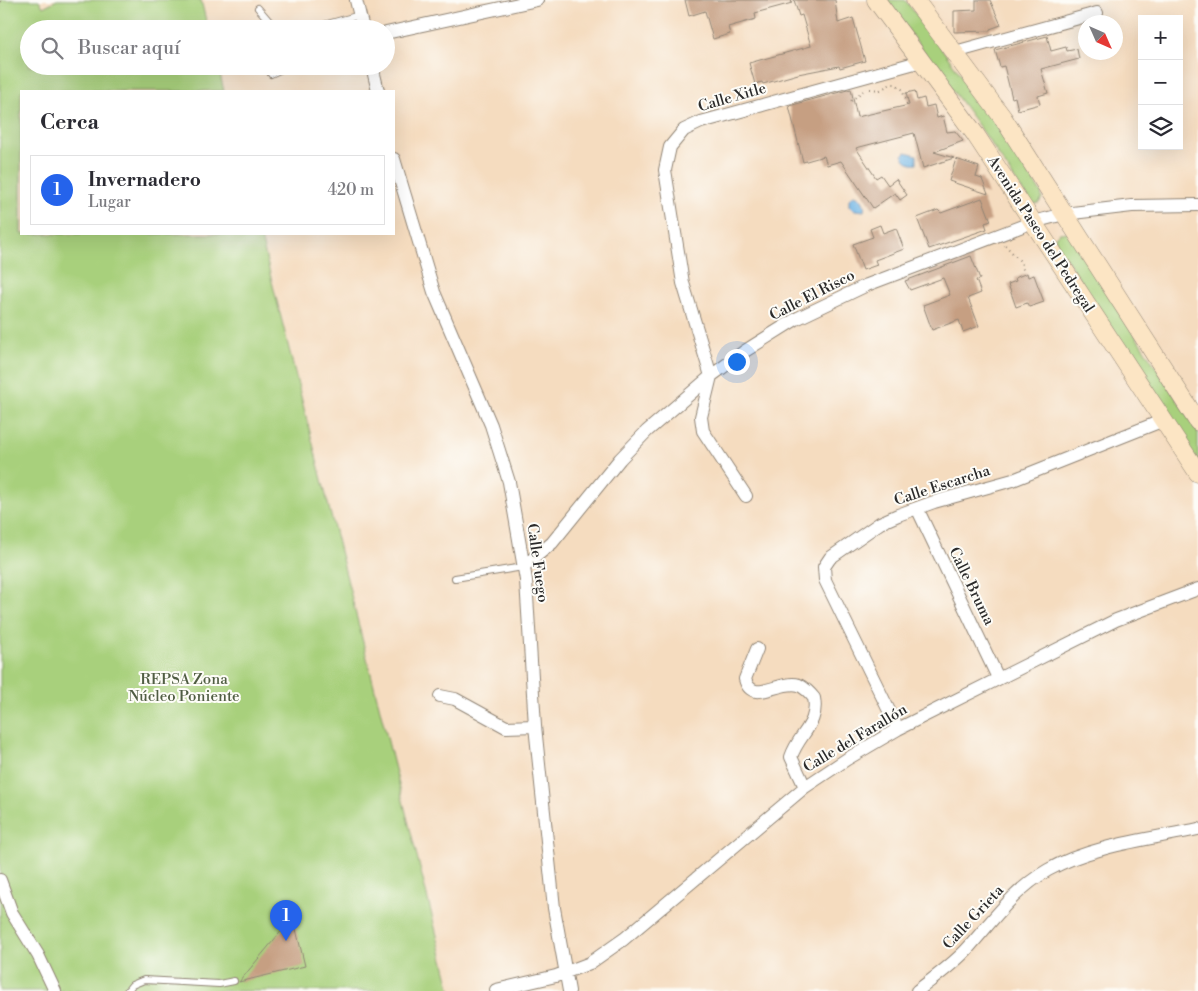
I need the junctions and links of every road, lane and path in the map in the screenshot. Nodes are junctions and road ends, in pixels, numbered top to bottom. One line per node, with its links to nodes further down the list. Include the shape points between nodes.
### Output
1 (356, 0): 7 (street)
2 (537, 0): 11 (street)
3 (876, 0): 13 (main road, Avenida Paseo del Pedregal)
4 (916, 0): 12 (main road, Avenida Paseo del Pedregal)
5 (258, 8): 8 (lane)
6 (1097, 13): 12 (street)
7 (360, 15): 9 (lane); 10 (street)
8 (268, 20)
9 (342, 20)
10 (361, 20)
11 (395, 31)
12 (955, 52): 20 (main road, Avenida Paseo del Pedregal, via 1004,118)
13 (922, 61): 21 (main road, Avenida Paseo del Pedregal, via 976,134); 24 (street, Calle Xitle, via 701,122 684,130 670,147 665,170 683,283)
14 (374, 75): 15 (street)
15 (378, 90)
16 (851, 101): 17 (path, via 864,90 882,89 893,83 902,89)
17 (908, 107)
18 (395, 162): 30 (street, Calle Fuego, via 434,292 469,371 503,463)
19 (1198, 205): 20 (street, Calle El Risco, via 1132,206)
20 (1064, 214): 21 (street, Calle El Risco); 26 (main road, Avenida Paseo del Pedregal)
21 (1033, 222): 24 (street, Calle El Risco, via 867,285 796,319); 25 (main road, Avenida Paseo del Pedregal)
22 (1005, 245): 23 (path, via 1021,262)
23 (1024, 273)
24 (711, 376): 28 (street, via 700,418 703,431); 30 (street, Calle El Risco, via 640,438 552,543)
25 (1164, 420): 27 (main road, Avenida Paseo del Pedregal); 29 (street, Calle Escarcha, via 1013,480)
26 (1198, 422)
27 (1198, 473)
28 (746, 496)
29 (917, 508): 34 (street, Calle Bruma); 37 (street, Calle Escarcha, via 880,524 842,548 824,566 825,580)
30 (523, 567): 31 (lane); 36 (street, Calle Fuego)
31 (456, 578)
32 (1198, 589): 34 (street, Calle del Farallón, via 1116,620)
33 (757, 649): 38 (street, via 745,679 750,690 757,693 789,684 806,690 814,698 816,710 811,725 796,743 791,757)
34 (998, 678): 37 (street, Calle del Farallón)
35 (440, 696): 36 (street, via 455,699 506,727)
36 (535, 726): 41 (street, Calle Fuego, via 554,908)
37 (898, 728): 38 (street, Calle del Farallón)
38 (805, 787): 41 (street, Calle del Farallón, via 624,939 590,963)
39 (1198, 828): 47 (street, Calle Grieta, via 1094,852 1048,870 1021,890 991,919 969,947)
40 (0, 880): 44 (street, via 12,913)
41 (566, 973): 43 (street, Calle del Farallón); 46 (street, Calle Fuego)
42 (234, 981): 45 (lane, via 219,984 144,980)
43 (496, 990)
44 (55, 991)
45 (127, 991)
46 (569, 991)
47 (917, 991)

